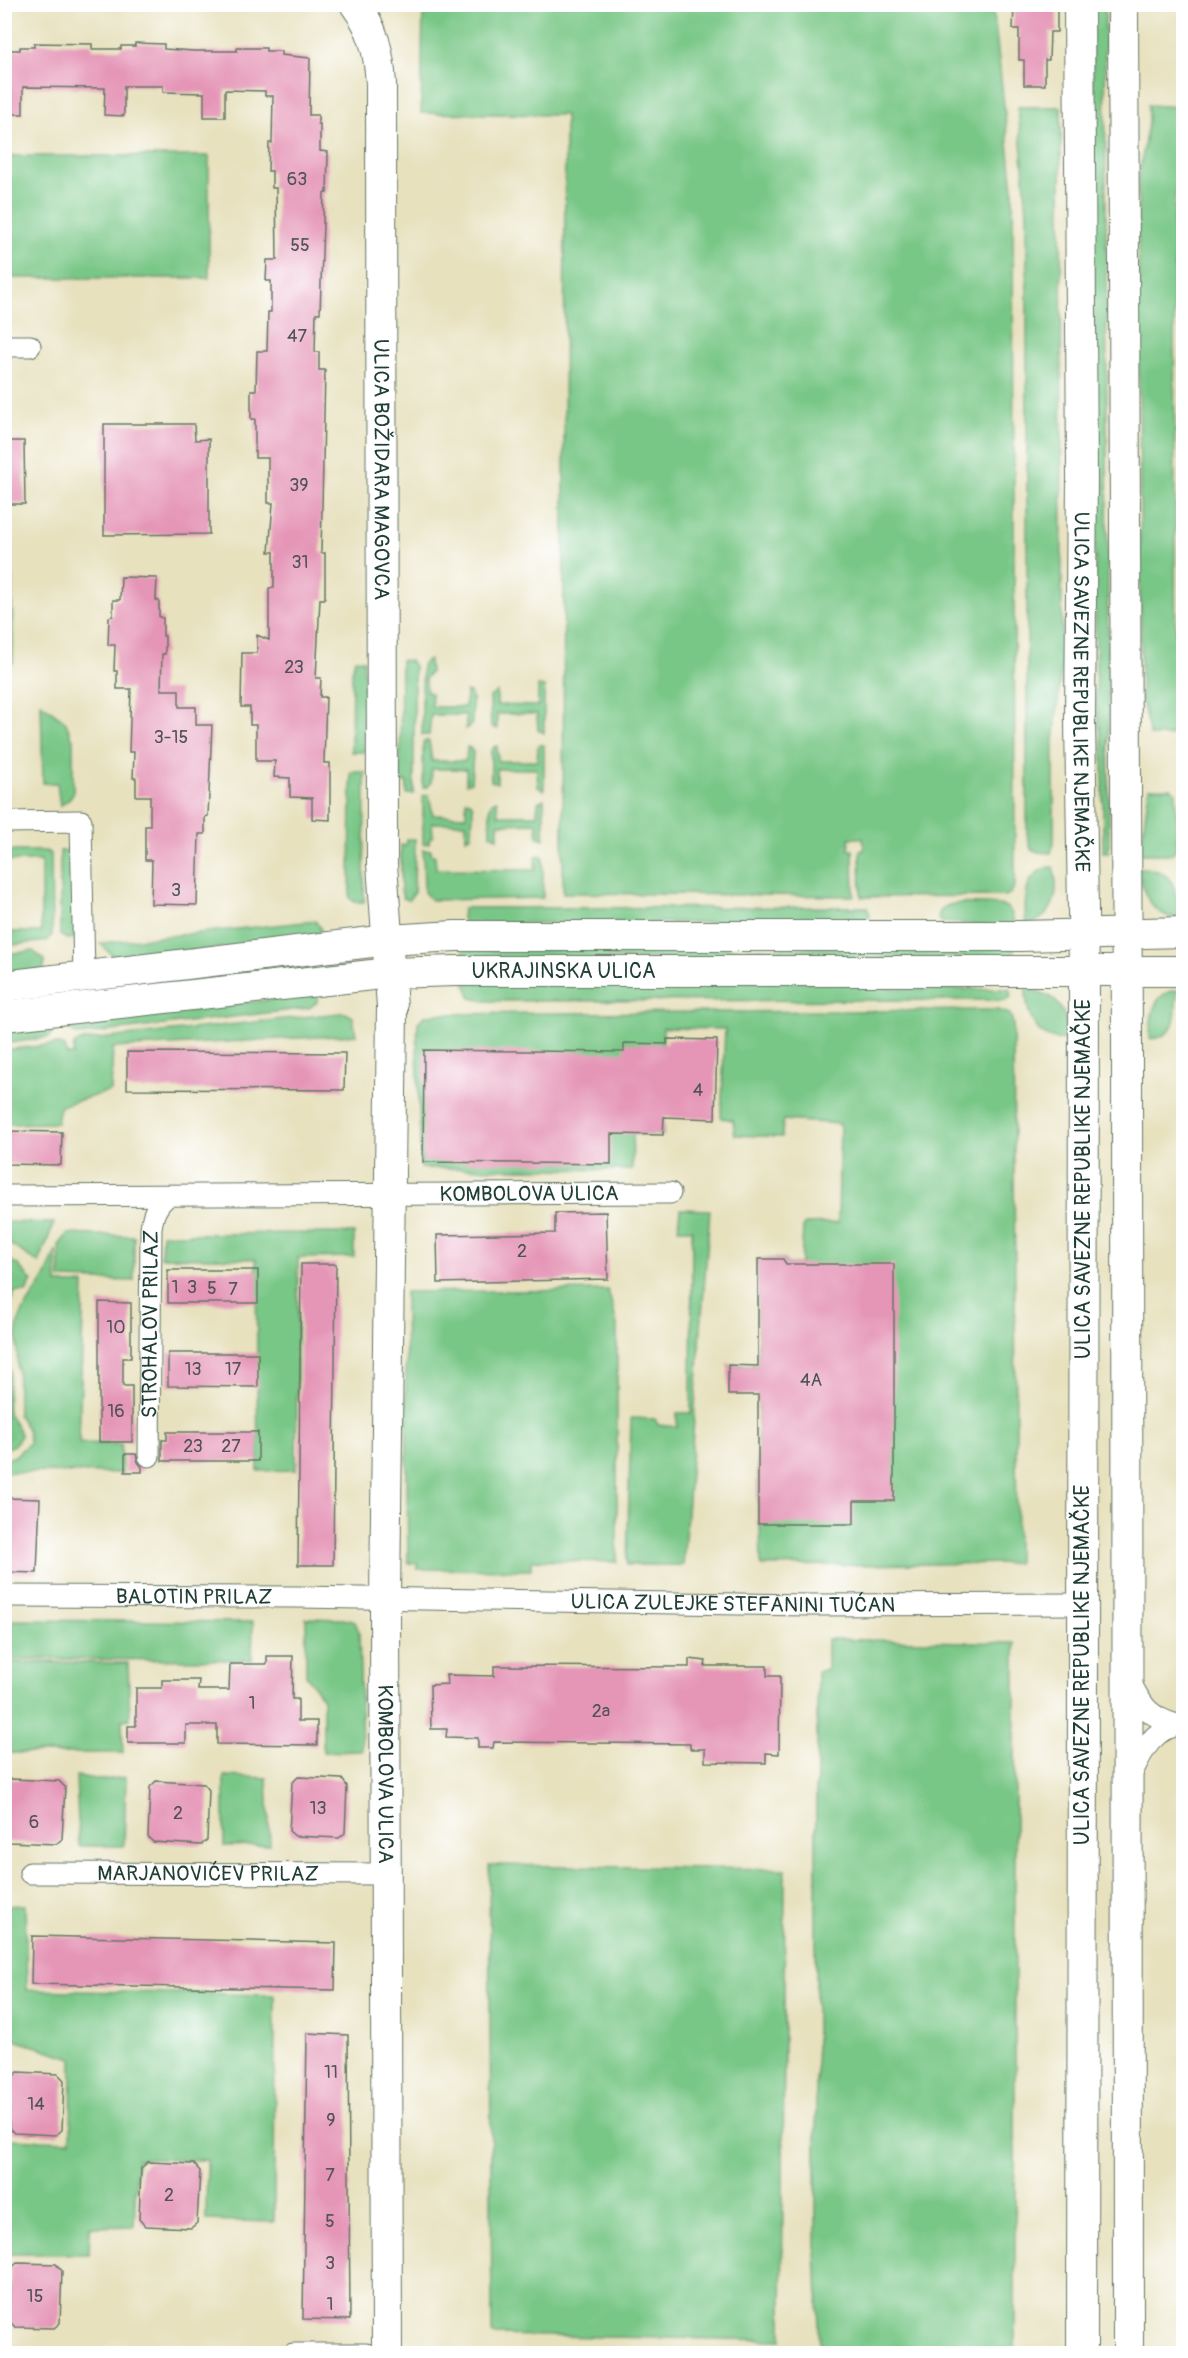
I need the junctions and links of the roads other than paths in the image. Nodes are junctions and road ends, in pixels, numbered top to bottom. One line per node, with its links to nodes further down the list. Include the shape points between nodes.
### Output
1 (355, 4): 10 (street, ULICA BOŽIDARA MAGOVCA, via 373,34 381,84 382,864)
2 (1079, 4): 9 (street, ULICA SAVEZNE REPUBLIKE NJEMAČKE)
3 (1123, 4): 8 (street, ULICA SAVEZNE REPUBLIKE NJEMAČKE)
4 (4, 346): 5 (street)
5 (30, 346)
6 (4, 822): 15 (street, via 81,820)
7 (1184, 932): 8 (street, UKRAJINSKA ULICA)
8 (1126, 933): 9 (street, UKRAJINSKA ULICA); 11 (street, ULICA SAVEZNE REPUBLIKE NJEMAČKE)
9 (1084, 934): 10 (street, UKRAJINSKA ULICA, via 455,936); 13 (street, ULICA SAVEZNE REPUBLIKE NJEMAČKE)
10 (388, 940): 14 (street, ULICA BOŽIDARA MAGOVCA); 15 (street, UKRAJINSKA ULICA)
11 (1126, 972): 12 (street, UKRAJINSKA ULICA); 13 (street, UKRAJINSKA ULICA); 26 (street, ULICA SAVEZNE REPUBLIKE NJEMAČKE)
12 (1184, 972)
13 (1084, 973): 14 (street, UKRAJINSKA ULICA); 25 (street, ULICA SAVEZNE REPUBLIKE NJEMAČKE)
14 (390, 974): 17 (street, UKRAJINSKA ULICA); 19 (street, KOMBOLOVA ULICA)
15 (84, 977): 16 (street, UKRAJINSKA ULICA)
16 (4, 987)
17 (4, 1016)
18 (670, 1193): 19 (street, KOMBOLOVA ULICA)
19 (389, 1194): 21 (street); 24 (street, KOMBOLOVA ULICA)
20 (4, 1196): 21 (street)
21 (166, 1197): 22 (street, STROHALOV PRILAZ, via 153,1213 152,1228)
22 (149, 1456)
23 (4, 1596): 24 (street, BALOTIN PRILAZ)
24 (385, 1599): 25 (street, ULICA ZULEJKE STEFANINI TUĆAN); 30 (street, KOMBOLOVA ULICA)
25 (1083, 1604): 34 (street, ULICA SAVEZNE REPUBLIKE NJEMAČKE)
26 (1128, 1678): 27 (street, via 1149,1713); 28 (street, ULICA SAVEZNE REPUBLIKE NJEMAČKE)
27 (1180, 1725): 28 (street, via 1161,1731 1149,1742)
28 (1128, 1781): 35 (street, ULICA SAVEZNE REPUBLIKE NJEMAČKE)
29 (30, 1873): 30 (street, MARJANOVIĆEV PRILAZ)
30 (386, 1874): 33 (street, KOMBOLOVA ULICA)
31 (293, 2354): 32 (street)
32 (366, 2354)
33 (387, 2354)
34 (1082, 2354)
35 (1128, 2354)

